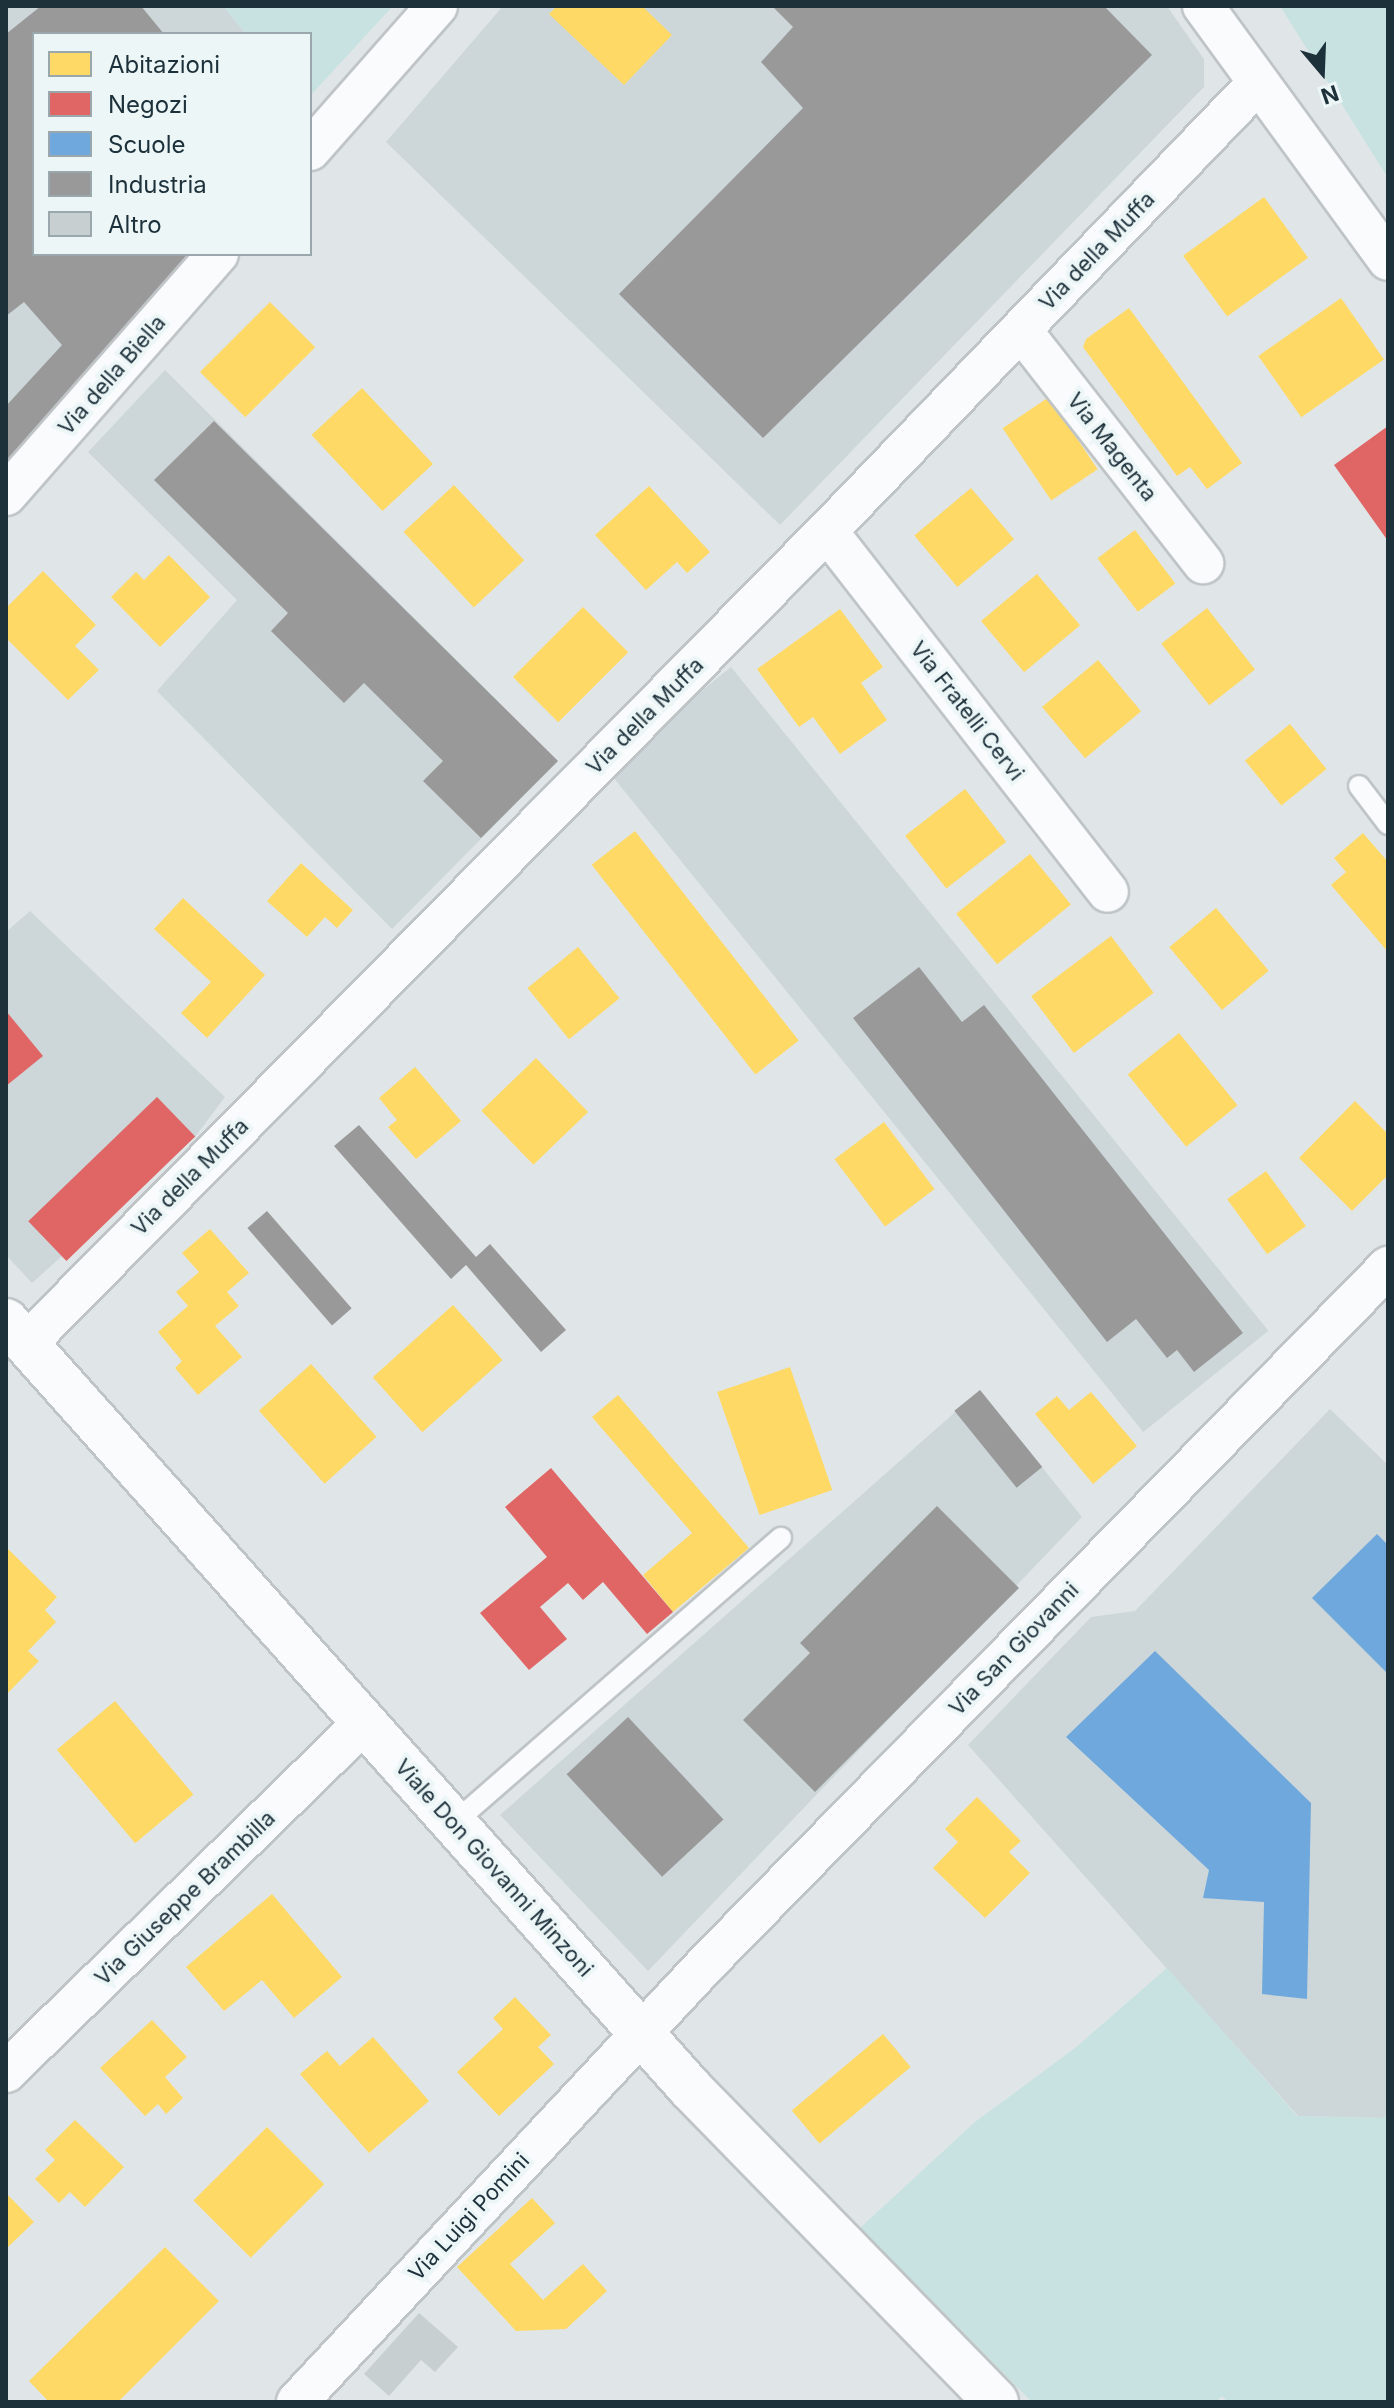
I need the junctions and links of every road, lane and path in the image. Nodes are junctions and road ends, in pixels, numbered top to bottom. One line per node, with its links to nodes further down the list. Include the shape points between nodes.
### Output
1 (437, 6): 4 (street)
2 (1203, 6): 3 (street)
3 (1258, 83): 6 (street); 7 (street, Via della Muffa)
4 (312, 148)
5 (216, 256): 8 (street, Via della Biella)
6 (1388, 260)
7 (1021, 330): 9 (street, Via della Muffa); 10 (street, Via Magenta)
8 (6, 495)
9 (827, 531): 13 (street, Via Fratelli Cervi); 15 (street, Via della Muffa)
10 (1203, 563)
11 (1359, 786): 12 (lane)
12 (1388, 824)
13 (1108, 892)
14 (1388, 1267): 19 (street, Via San Giovanni)
15 (16, 1332): 17 (street, Viale Don Giovanni Minzoni)
16 (781, 1538): 18 (lane)
17 (364, 1723): 18 (street, Viale Don Giovanni Minzoni); 20 (street, Via Giuseppe Brambilla)
18 (454, 1823): 19 (street, Viale Don Giovanni Minzoni)
19 (642, 2032): 21 (street, Via Luigi Pomini); 22 (street, Viale Don Giovanni Minzoni, via 847,2253)
20 (6, 2072)
21 (297, 2402)
22 (996, 2402)

